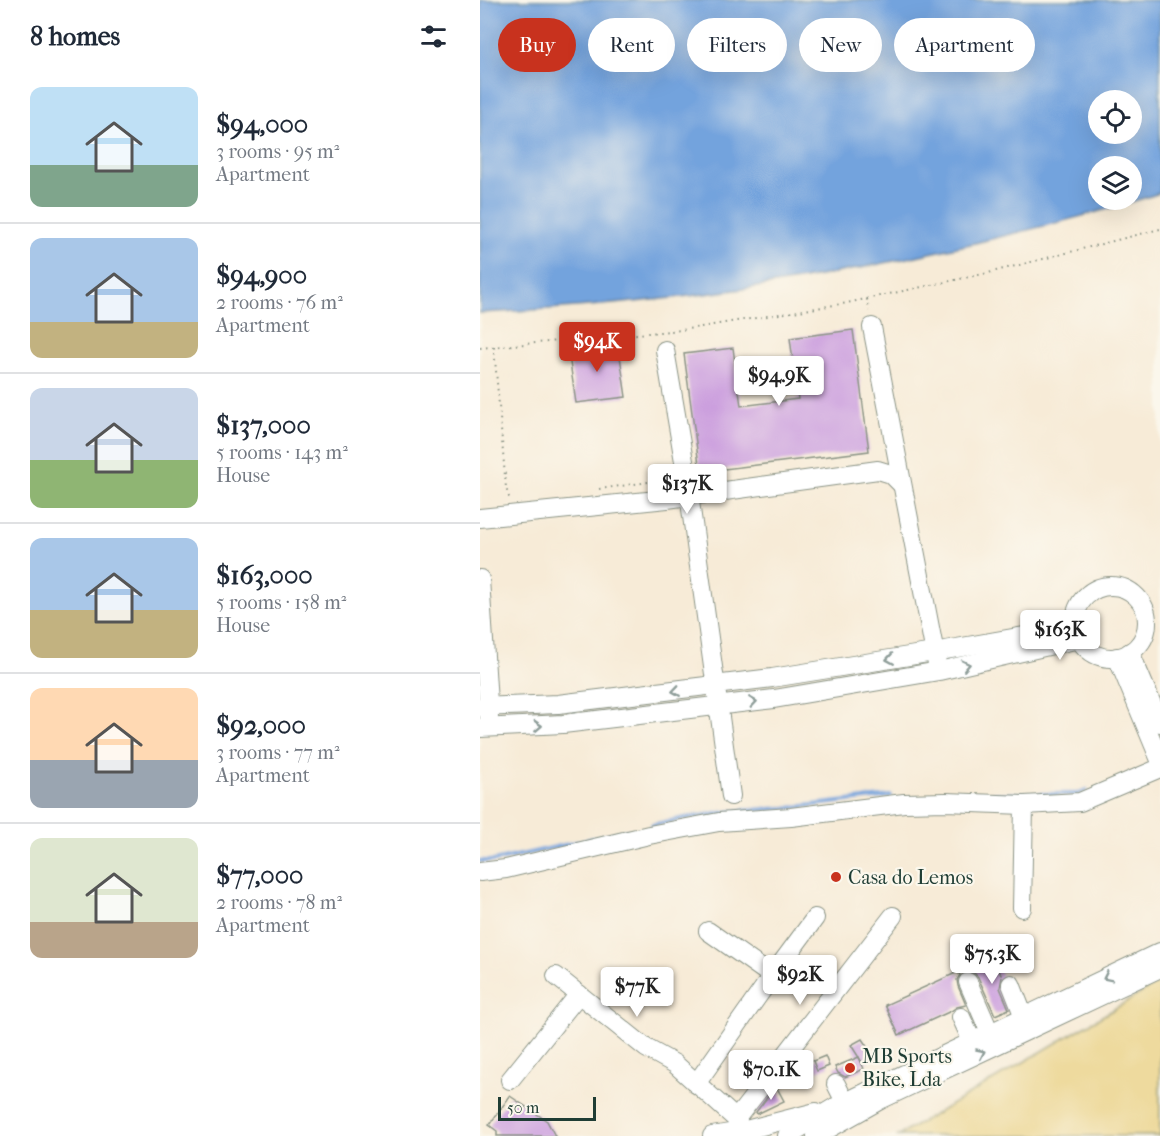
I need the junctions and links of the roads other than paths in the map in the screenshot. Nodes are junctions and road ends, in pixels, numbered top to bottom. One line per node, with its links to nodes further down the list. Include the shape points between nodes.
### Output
1 (872, 327): 3 (street)
2 (665, 350): 4 (street)
3 (902, 485): 4 (street, via 891,474 878,470); 9 (street)
4 (689, 496): 5 (street); 12 (street)
5 (480, 518)
6 (480, 579): 13 (street)
7 (1153, 613): 8 (street, via 1130,591 1097,588 1080,602); 10 (street, via 1142,639)
8 (1077, 631): 9 (street); 10 (street, via 1092,652 1100,656); 11 (street, one-way to 8)
9 (934, 652): 11 (street); 12 (street, one-way to 12)
10 (1123, 655): 15 (street); 17 (street)
11 (939, 671): 14 (street, one-way to 11)
12 (714, 686): 13 (street, one-way to 13, via 558,704); 14 (street)
13 (484, 707): 16 (street)
14 (717, 707): 16 (street, one-way to 14, via 563,724); 19 (street)
15 (1160, 723)
16 (485, 728)
17 (1160, 760)
18 (1160, 768): 20 (street, via 1080,802)
19 (731, 796)
20 (1024, 805): 21 (street, via 904,803 719,822); 22 (street)
21 (480, 872)
22 (1022, 908)
23 (893, 916): 41 (street)
24 (816, 918): 29 (street)
25 (708, 931): 29 (street)
26 (1160, 952): 34 (street, one-way to 34)
27 (1160, 968): 44 (street, one-way to 27, via 882,1099)
28 (556, 976): 32 (street)
29 (772, 976): 38 (street)
30 (968, 982): 35 (street)
31 (1011, 984): 34 (street)
32 (579, 994): 37 (street); 38 (street, via 646,1048 675,1064)
33 (961, 1017): 36 (street)
34 (1024, 1017): 35 (street)
35 (990, 1033): 36 (street)
36 (972, 1041): 40 (street)
37 (510, 1080)
38 (696, 1084): 41 (street)
39 (836, 1084): 40 (street)
40 (840, 1105): 41 (street); 43 (street)
41 (739, 1125): 42 (street)
42 (712, 1136)
43 (787, 1136)
44 (816, 1136)

